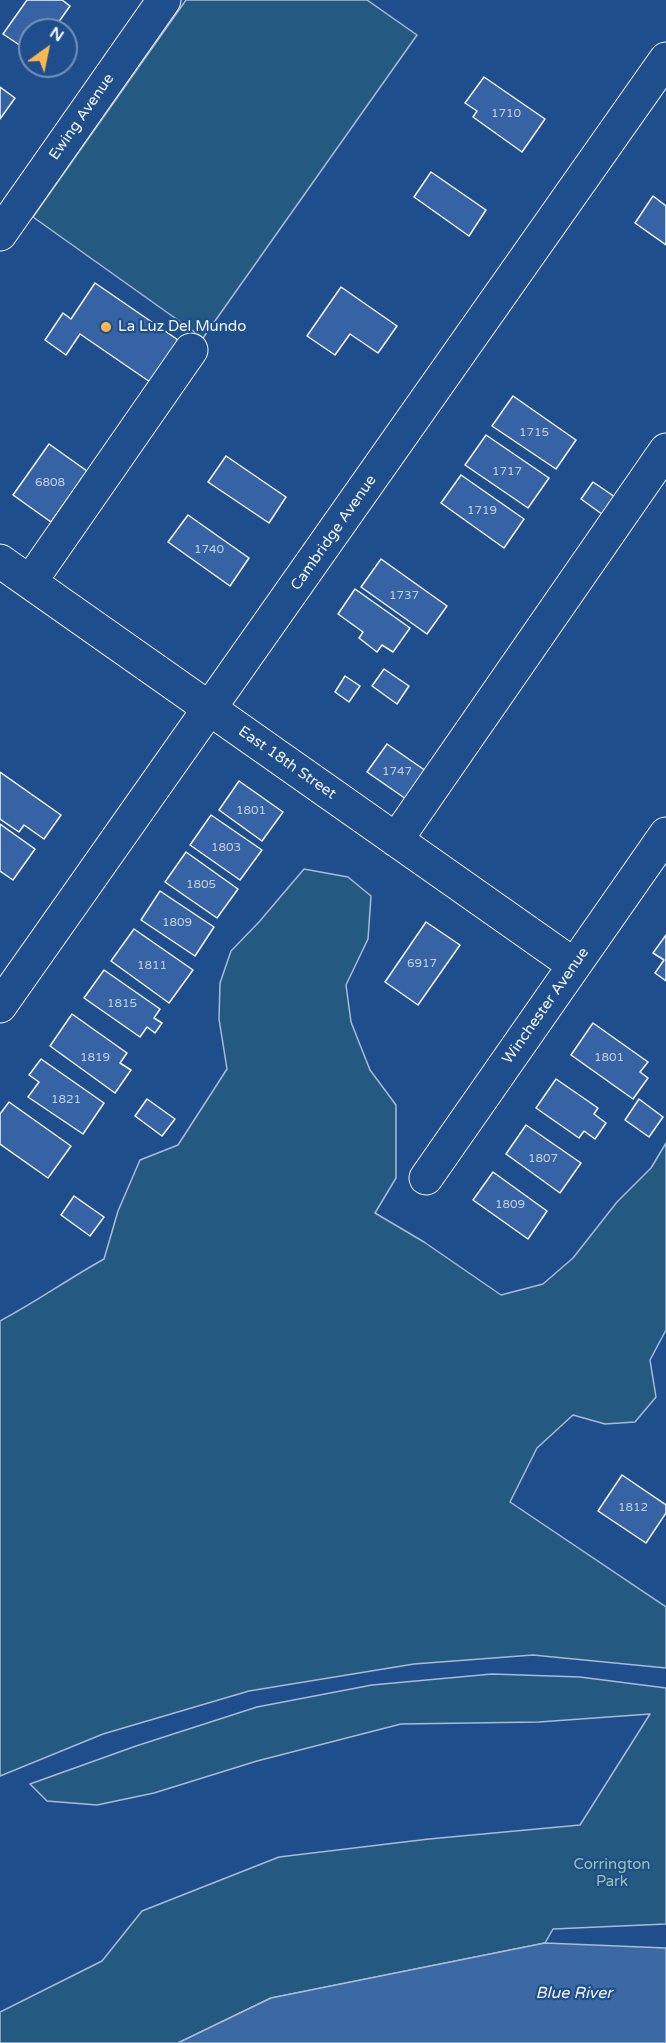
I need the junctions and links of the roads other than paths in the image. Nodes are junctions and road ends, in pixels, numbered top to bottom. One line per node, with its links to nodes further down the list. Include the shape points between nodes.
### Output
1 (165, 0): 3 (street, Ewing Avenue)
2 (666, 59): 8 (street, Cambridge Avenue)
3 (0, 234)
4 (191, 350): 7 (street)
5 (666, 450): 10 (street)
6 (0, 561): 7 (street, East 18th Street)
7 (30, 582): 8 (street, East 18th Street)
8 (210, 709): 10 (street, East 18th Street); 12 (street, Cambridge Avenue)
9 (666, 834): 11 (street, Winchester Avenue)
10 (396, 840): 11 (street, East 18th Street)
11 (574, 965): 13 (street, Winchester Avenue)
12 (0, 1006)
13 (426, 1178)

